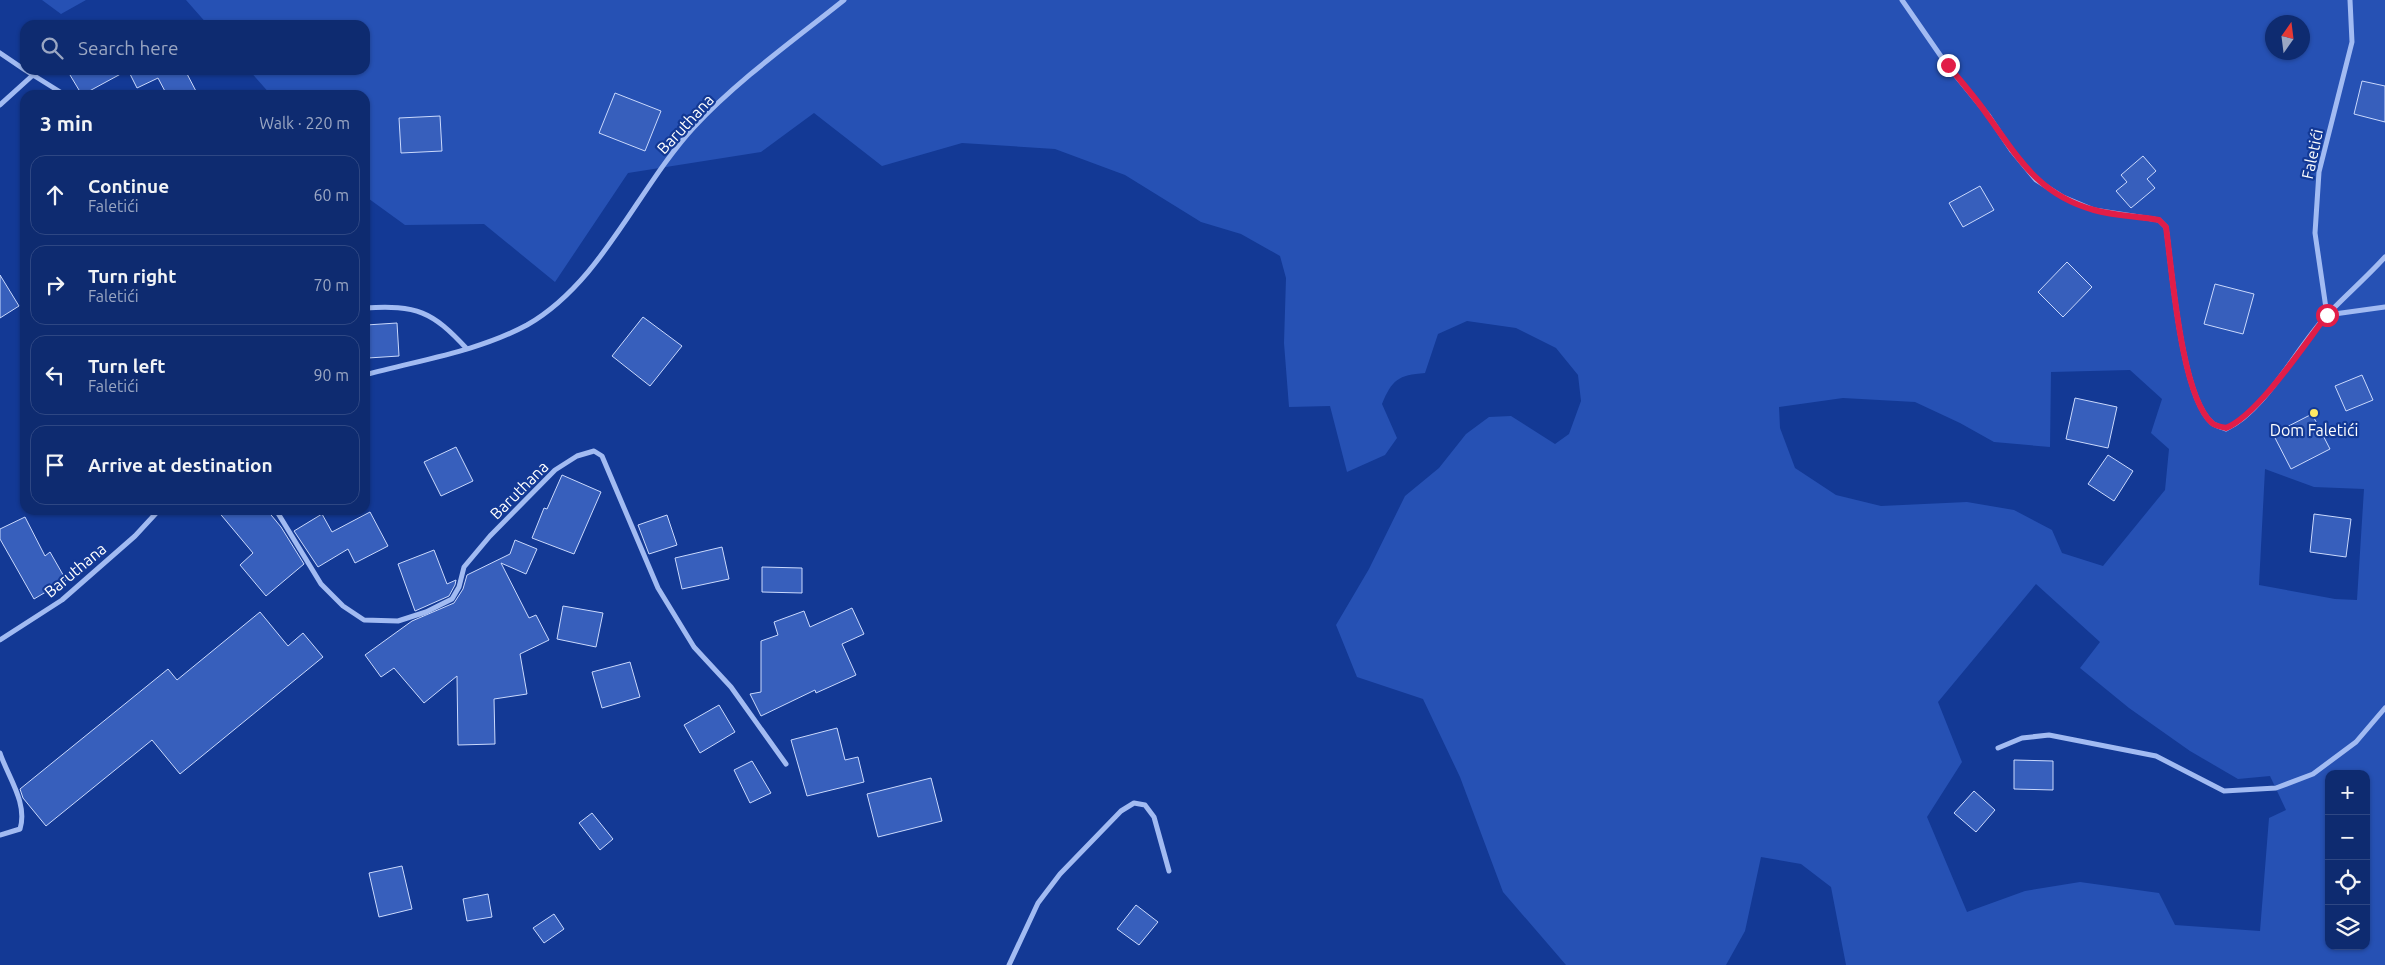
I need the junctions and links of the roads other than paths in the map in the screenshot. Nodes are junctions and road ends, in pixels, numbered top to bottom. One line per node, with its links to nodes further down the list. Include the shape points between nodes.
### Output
1 (844, 0): 13 (street, Baruthana, via 759,68 695,127 658,173 586,276 563,299 528,324)
2 (1902, 0): 12 (street, via 2036,180 2063,197 2094,210 2159,220 2166,227 2192,390 2212,423 2226,428 2252,411)
3 (2350, 0): 12 (street, Faletići, via 2352,42 2319,172 2315,233)
4 (0, 53): 5 (street)
5 (20, 67)
6 (33, 75): 7 (street); 8 (street)
7 (57, 90)
8 (0, 105)
9 (2385, 257): 12 (street)
10 (2385, 307): 12 (street)
11 (370, 308): 13 (street, via 410,309 427,314 447,328)
12 (2327, 315)
13 (467, 349): 14 (street, Baruthana)
14 (370, 374)
15 (154, 515): 17 (street, Baruthana, via 62,600)
16 (279, 515): 21 (street, Baruthana, via 322,584 343,606 364,620 398,621 452,599 460,587 464,567 490,536 555,470 577,456 594,451 602,456 658,588 694,647 731,687)
17 (0, 640)
18 (2385, 708): 19 (street, via 2356,742 2313,774 2276,788 2224,791 2156,756 2049,735 2022,738)
19 (1998, 748)
20 (0, 753): 22 (street, via 19,797 23,821 20,830)
21 (786, 764)
22 (0, 835)
23 (1169, 871): 24 (street, via 1154,817 1145,805 1134,804 1122,811 1060,874 1038,903)
24 (1009, 965)

